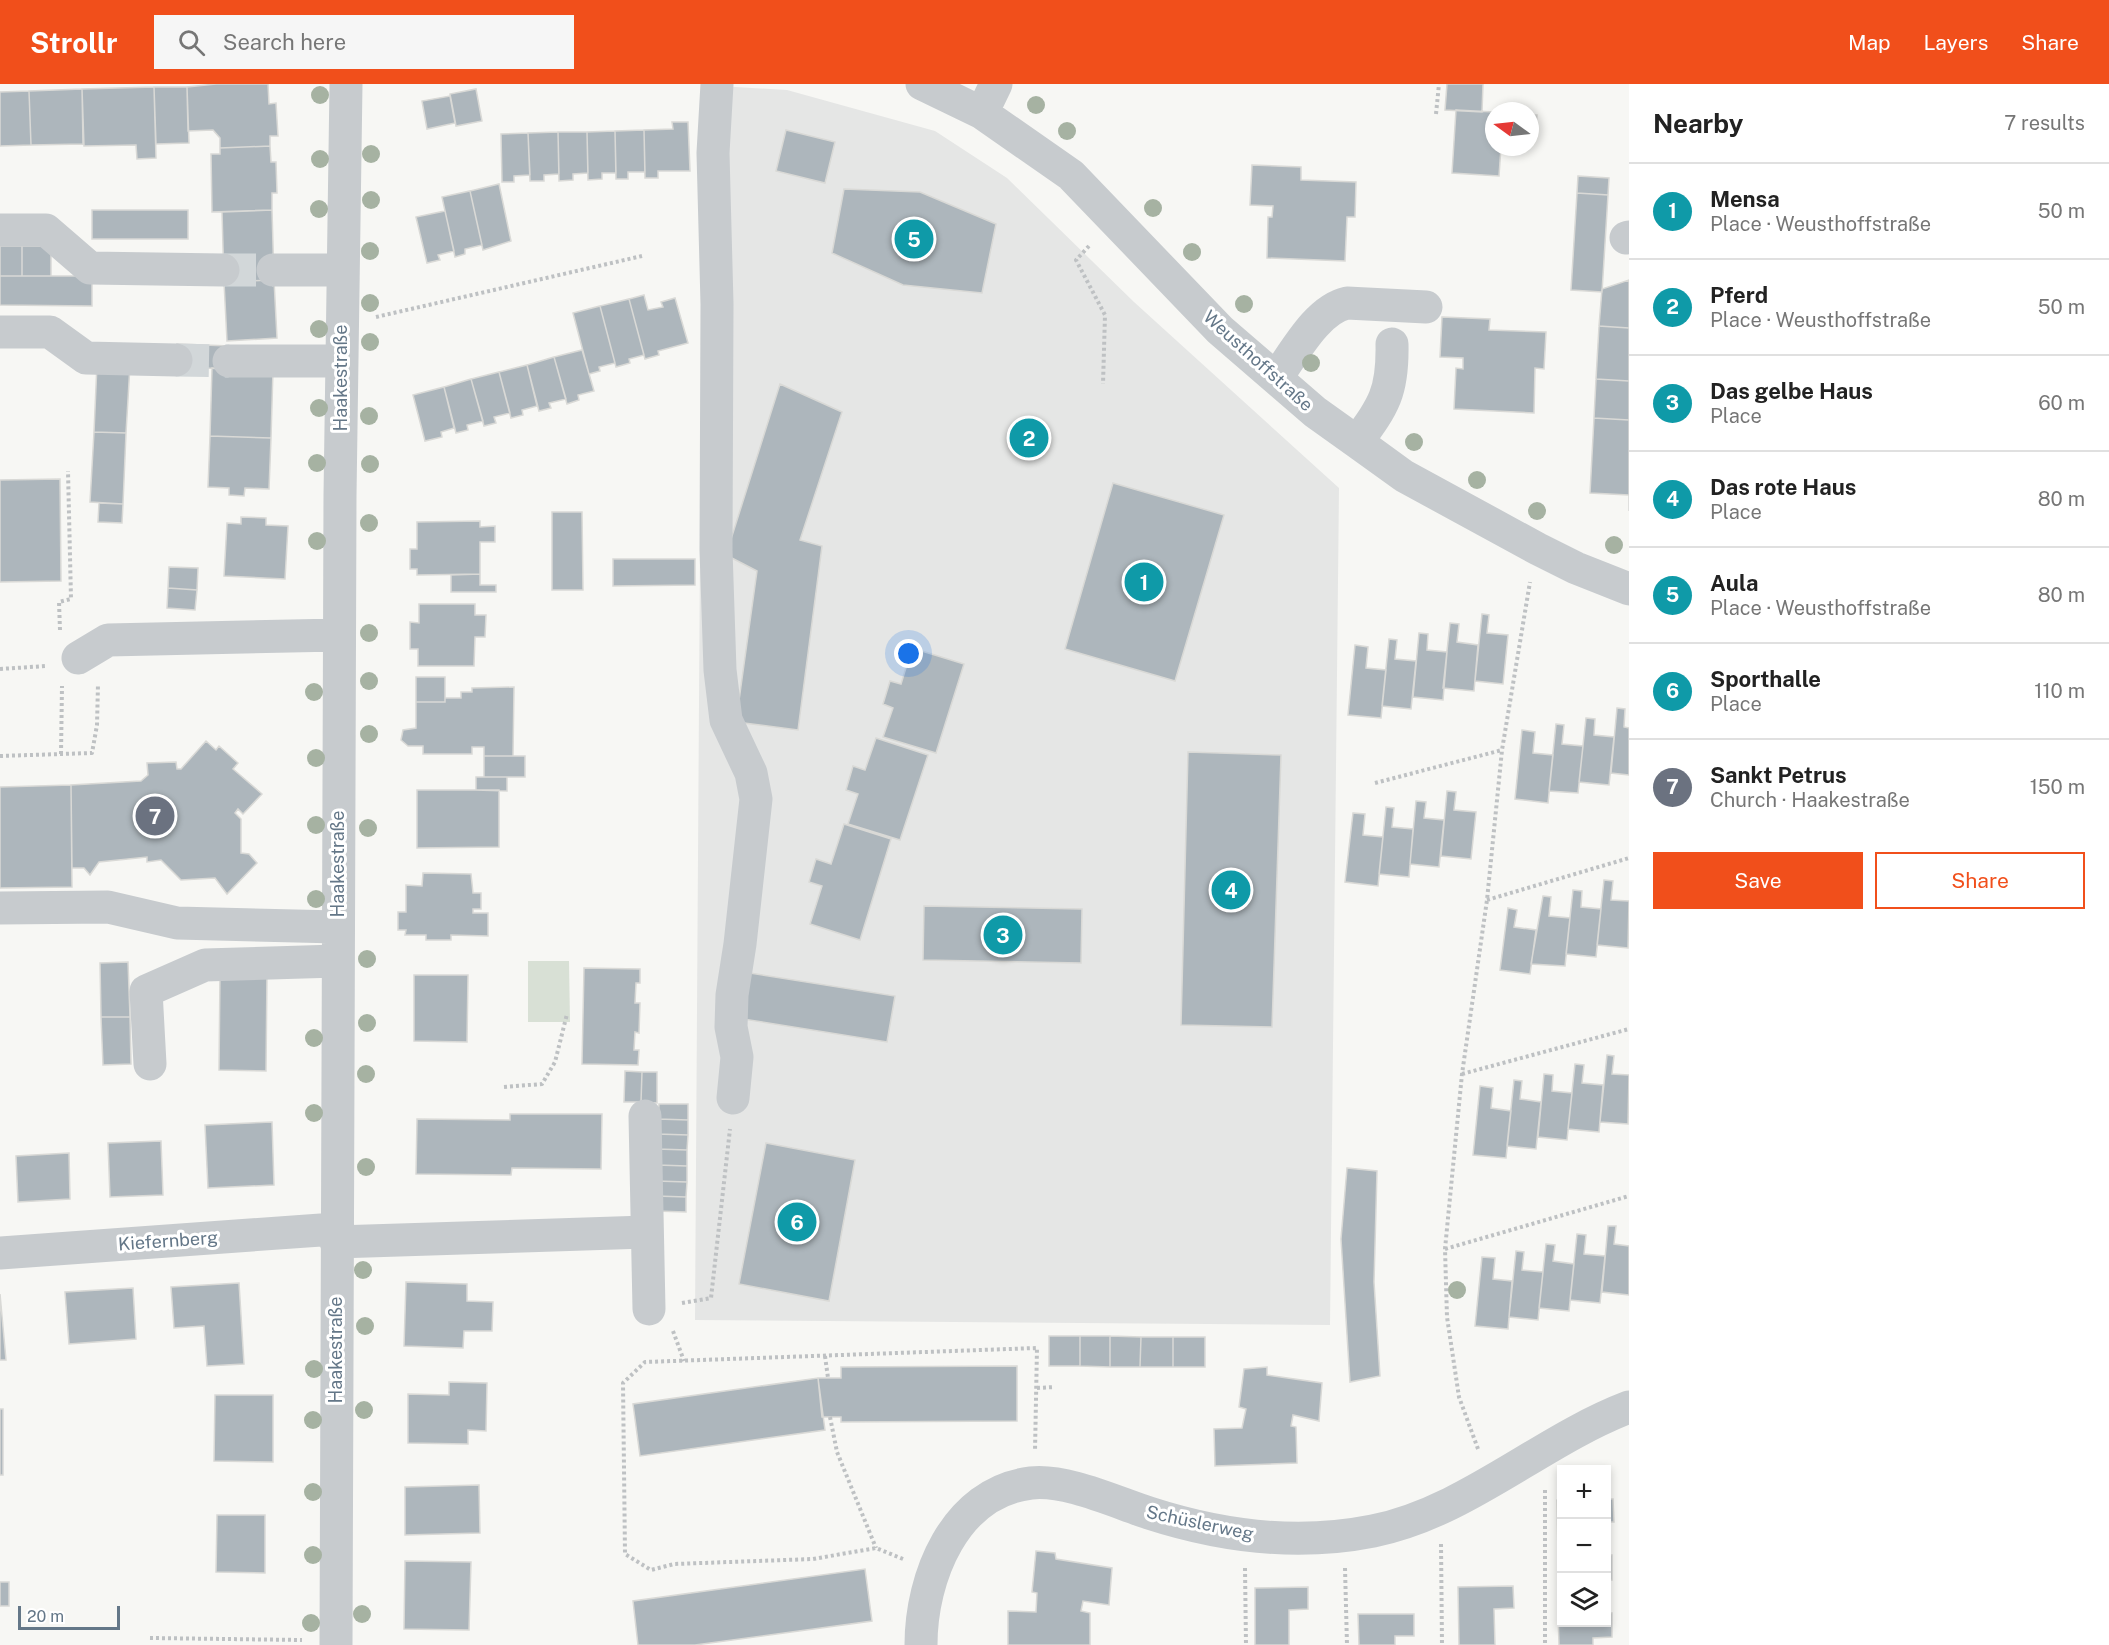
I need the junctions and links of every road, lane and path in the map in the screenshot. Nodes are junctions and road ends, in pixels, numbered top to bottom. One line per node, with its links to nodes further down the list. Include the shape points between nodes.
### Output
1 (346, 84): 12 (street, Haakestraße)
2 (717, 84): 43 (street, via 712,153 720,670 726,720 751,773 756,799 732,995 731,1027 737,1057)
3 (922, 84): 5 (street, Weusthoffstraße)
4 (1439, 84): 6 (path)
5 (989, 98): 20 (street, Weusthoffstraße, via 1071,175 1220,330)
6 (1436, 114)
7 (0, 230): 10 (street, via 46,230 90,268)
8 (1089, 246): 21 (path, via 1076,260 1106,315)
9 (642, 256): 14 (path)
10 (224, 270)
11 (273, 270): 12 (street)
12 (342, 270): 18 (street, Haakestraße)
13 (1426, 308): 20 (street, via 1347,303 1336,306 1315,324)
14 (376, 317)
15 (0, 332): 17 (street, via 50,332 86,358)
16 (1392, 344): 22 (street, via 1390,389)
17 (176, 360)
18 (341, 360): 19 (street); 26 (street, Haakestraße)
19 (229, 361)
20 (1276, 378): 22 (street, Weusthoffstraße)
21 (1103, 384)
22 (1357, 442): 24 (street, Weusthoffstraße, via 1404,476)
23 (68, 471): 27 (path, via 70,599 59,602)
24 (1538, 549): 25 (street, Weusthoffstraße); 29 (path, via 1525,601)
25 (1629, 589)
26 (339, 635): 27 (street, via 108,640); 36 (street, Haakestraße)
27 (70, 660): 28 (path); 30 (path); 30 (path, via 99,663 97,725 92,753)
28 (0, 669)
29 (1502, 750): 32 (path); 34 (path)
30 (61, 754): 31 (path)
31 (0, 756)
32 (1375, 783)
33 (1629, 858): 34 (path)
34 (1487, 900): 41 (path)
35 (0, 908): 36 (street, via 108,907 177,923)
36 (338, 927): 37 (street, Haakestraße)
37 (337, 960): 40 (street, via 205,965 146,991); 47 (street, Haakestraße)
38 (567, 1014): 42 (path, via 555,1062 542,1084)
39 (1629, 1029): 41 (path)
40 (150, 1064)
41 (1462, 1074): 48 (path)
42 (504, 1087)
43 (733, 1098): 50 (path, via 711,1298)
44 (645, 1116): 46 (street)
45 (1629, 1196): 48 (path)
46 (646, 1233): 47 (street, Kiefernberg); 50 (street)
47 (336, 1236): 49 (street, Kiefernberg); 67 (street, Haakestraße)
48 (1445, 1250): 59 (path, via 1447,1317 1459,1397 1476,1441)
49 (0, 1253)
50 (649, 1310)
51 (825, 1356): 52 (path); 54 (path, via 1037,1348); 63 (path, via 645,1362 623,1383 625,1554 651,1570 674,1564 813,1559)
52 (828, 1378)
53 (1055, 1387): 54 (path)
54 (1037, 1388): 58 (path)
55 (1629, 1407): 57 (street, Schüslerweg)
56 (830, 1417): 63 (path, via 837,1452)
57 (1539, 1452): 59 (street, Schüslerweg); 72 (path, via 1545,1465)
58 (1032, 1483): 61 (street, Schüslerweg, via 1078,1491 1181,1523); 64 (street, Schüslerweg, via 1005,1490 975,1508 952,1534)
59 (1486, 1484): 60 (street, Schüslerweg)
60 (1441, 1508): 62 (street, Schüslerweg, via 1401,1523); 71 (path)
61 (1245, 1535): 62 (street, Schüslerweg); 69 (path)
62 (1343, 1536): 70 (path)
63 (876, 1548): 64 (path)
64 (934, 1571): 68 (street, Schüslerweg, via 921,1624)
65 (150, 1638): 66 (path)
66 (304, 1640)
67 (336, 1645)
68 (921, 1645)
69 (1246, 1645)
70 (1347, 1645)
71 (1442, 1645)
72 (1545, 1645)

